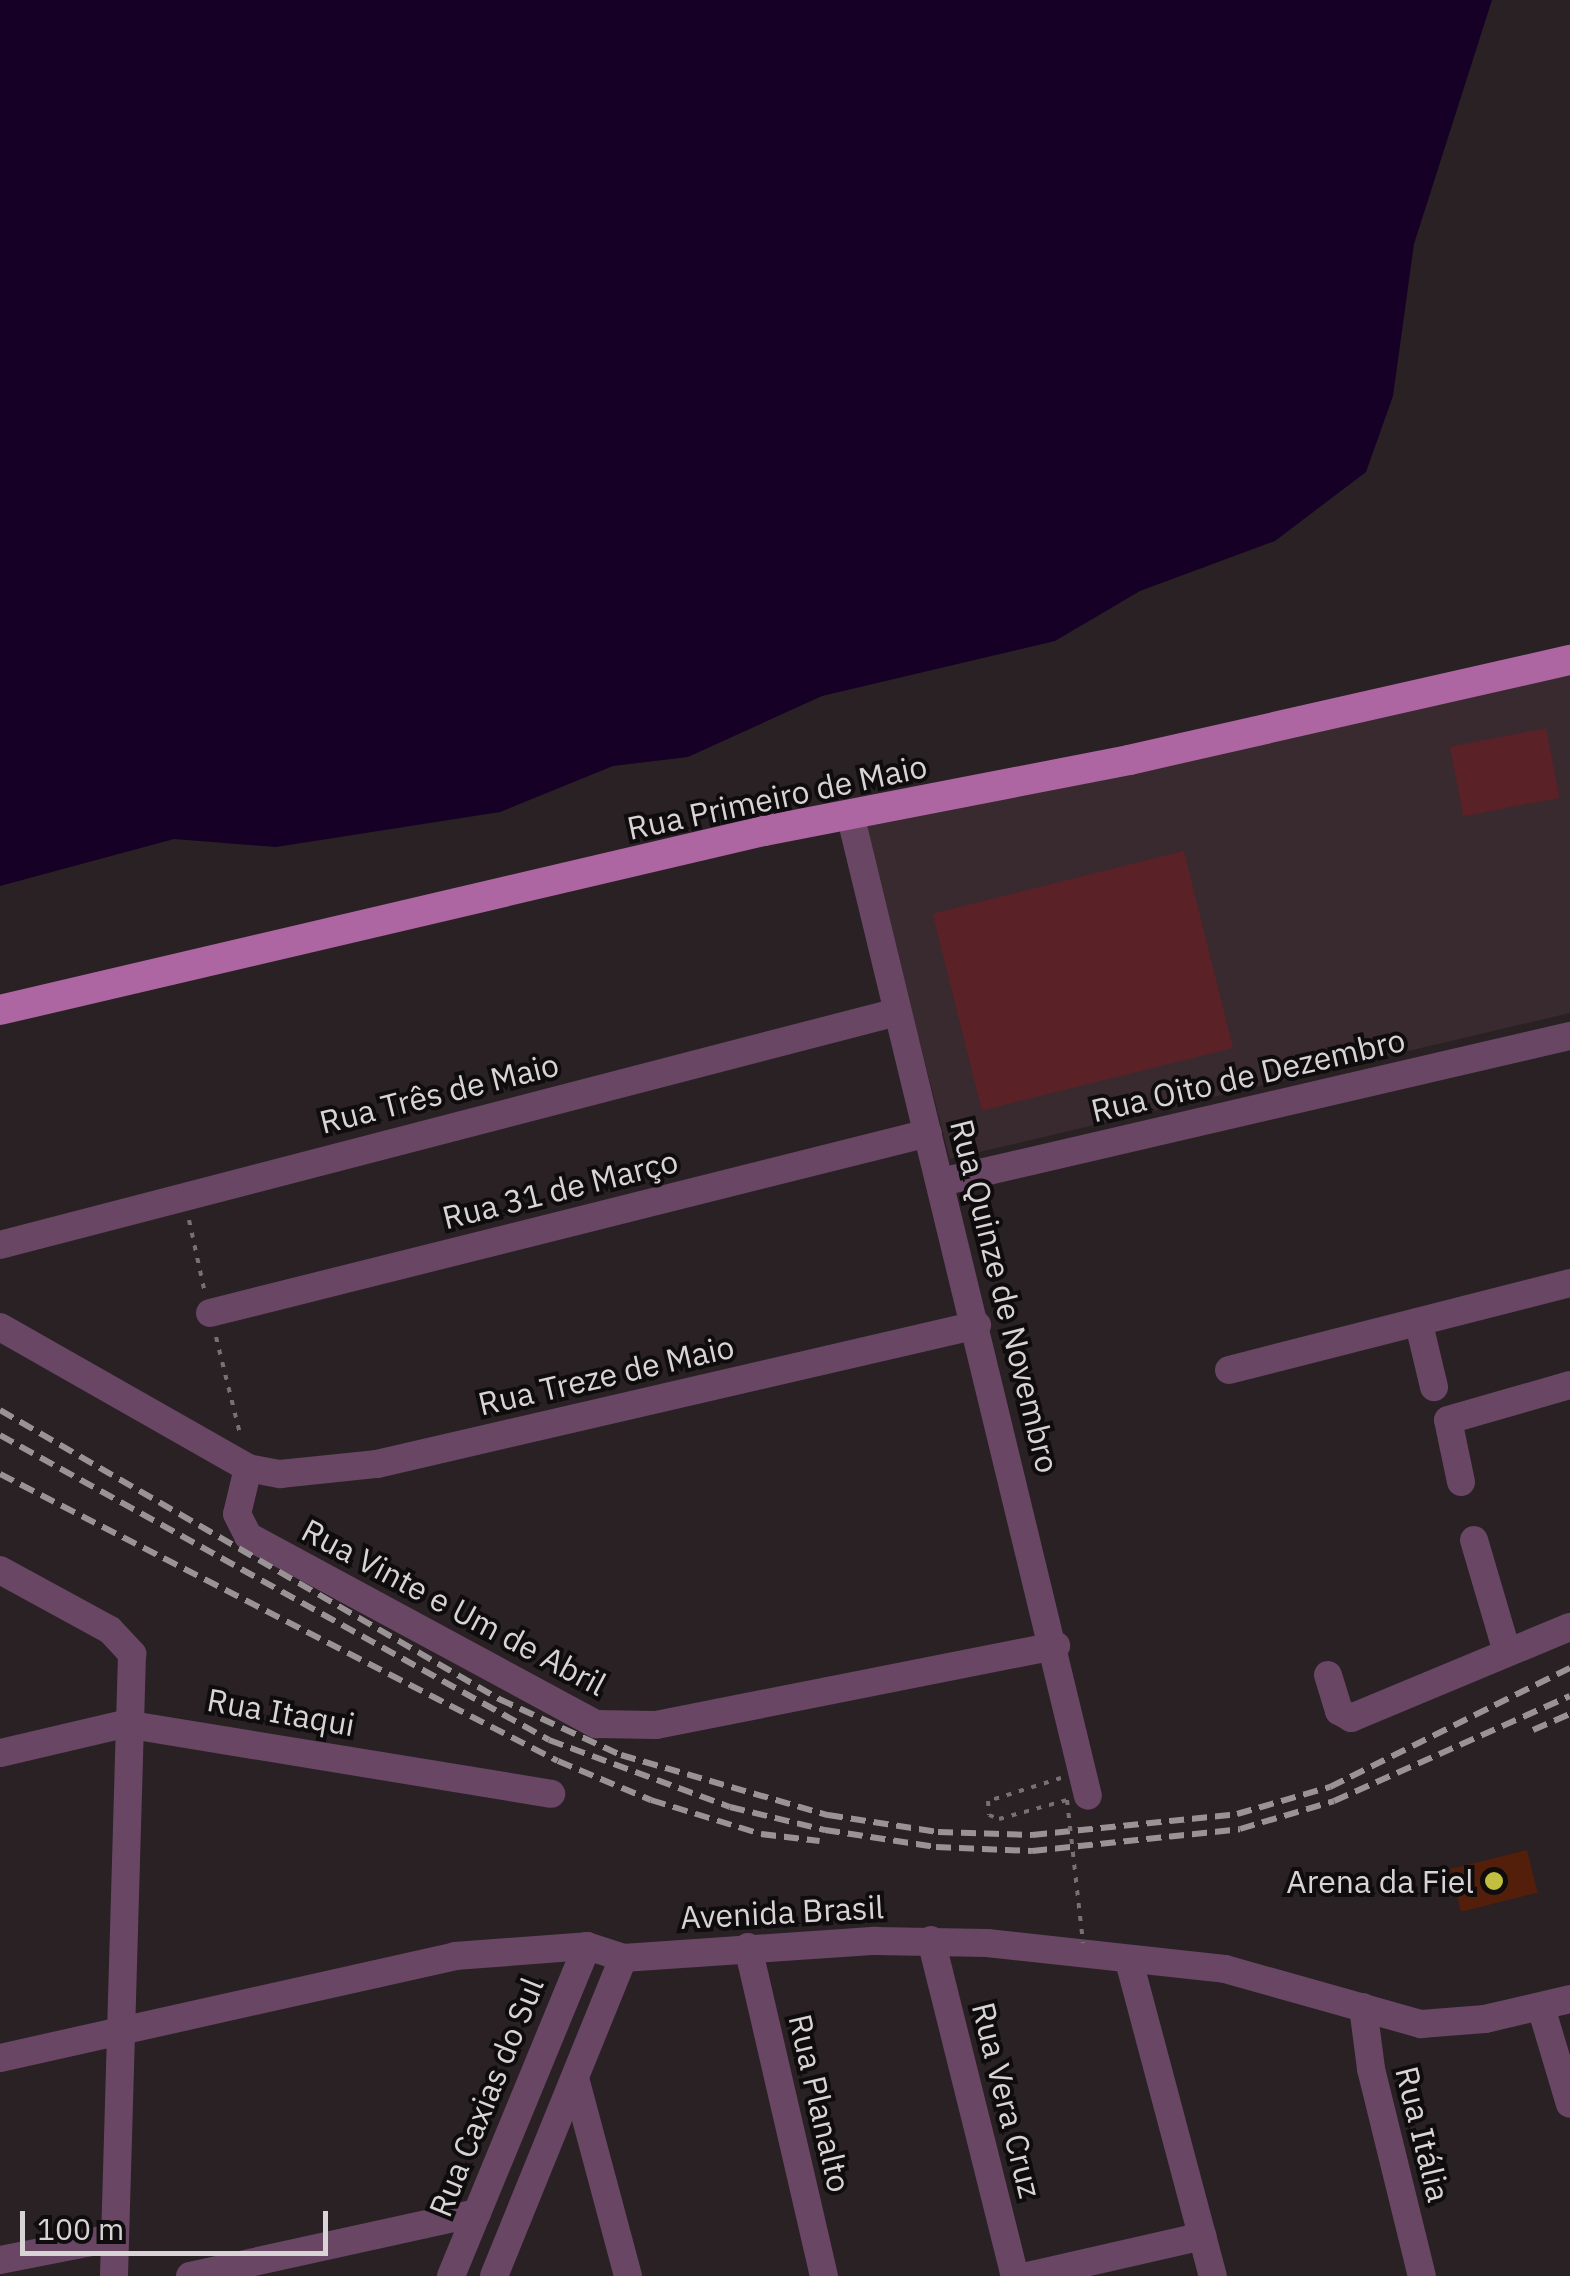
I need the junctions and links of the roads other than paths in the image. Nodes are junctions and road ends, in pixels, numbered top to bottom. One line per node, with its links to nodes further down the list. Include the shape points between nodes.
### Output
1 (1570, 660): 2 (main road, Rua Primeiro de Maio, via 1129,760)
2 (850, 814): 3 (main road, Rua Primeiro de Maio); 4 (street, Rua Quinze de Novembro)
3 (0, 1010)
4 (897, 1012): 6 (street, Rua Quinze de Novembro); 8 (street, Rua Três de Maio)
5 (1570, 1036): 7 (street, Rua Oito de Dezembro)
6 (928, 1132): 7 (street, Rua Quinze de Novembro); 10 (street, Rua 31 de Março)
7 (941, 1182): 12 (street, Rua Quinze de Novembro)
8 (0, 1246)
9 (1570, 1284): 11 (street)
10 (210, 1313)
11 (1419, 1324): 14 (street); 16 (street)
12 (977, 1325): 17 (street, Rua Treze de Maio, via 378,1464 312,1473); 22 (street, Rua Quinze de Novembro)
13 (0, 1326): 17 (street)
14 (1229, 1370)
15 (1570, 1385): 18 (street, via 1448,1420)
16 (1434, 1388)
17 (248, 1468): 22 (street, Rua Vinte e Um de Abril, via 237,1514 248,1536 596,1724 656,1724)
18 (1461, 1482)
19 (1474, 1540): 23 (street)
20 (0, 1570): 25 (street, via 128,1646)
21 (1570, 1626): 23 (street)
22 (1056, 1646): 28 (street, Rua Quinze de Novembro)
23 (1507, 1652): 24 (street, via 1351,1718 1339,1711)
24 (1328, 1675)
25 (126, 1724): 26 (street, Rua Itaqui); 27 (street, Rua Itaqui); 37 (street)
26 (0, 1753)
27 (550, 1794)
28 (1088, 1796)
29 (931, 1940): 31 (street, Avenida Brasil); 33 (street, Avenida Brasil); 51 (street, Rua Vera Cruz)
30 (587, 1946): 32 (street, Avenida Brasil); 37 (street, Avenida Brasil, via 455,1956); 41 (street, Rua Caxias do Sul)
31 (748, 1947): 32 (street, Avenida Brasil); 50 (street, Rua Planalto)
32 (623, 1958): 39 (street)
33 (1129, 1961): 35 (street, Avenida Brasil, via 1265,1977); 42 (street)
34 (1570, 1999): 36 (street, Avenida Brasil)
35 (1363, 2007): 36 (street, Avenida Brasil, via 1400,2021 1446,2024); 54 (street, Rua Itália, via 1371,2070)
36 (1542, 2007): 40 (street)
37 (119, 2029): 38 (street, Avenida Brasil); 43 (street)
38 (0, 2058)
39 (575, 2078): 48 (street); 49 (street)
40 (1570, 2104)
41 (476, 2213): 46 (street); 47 (street, Rua Caxias do Sul)
42 (1202, 2236): 52 (street); 53 (street)
43 (112, 2238): 44 (street); 45 (street)
44 (0, 2260)
45 (114, 2276)
46 (190, 2276)
47 (451, 2276)
48 (494, 2276)
49 (628, 2276)
50 (824, 2276)
51 (1014, 2276)
52 (1028, 2276)
53 (1213, 2276)
54 (1422, 2276)

